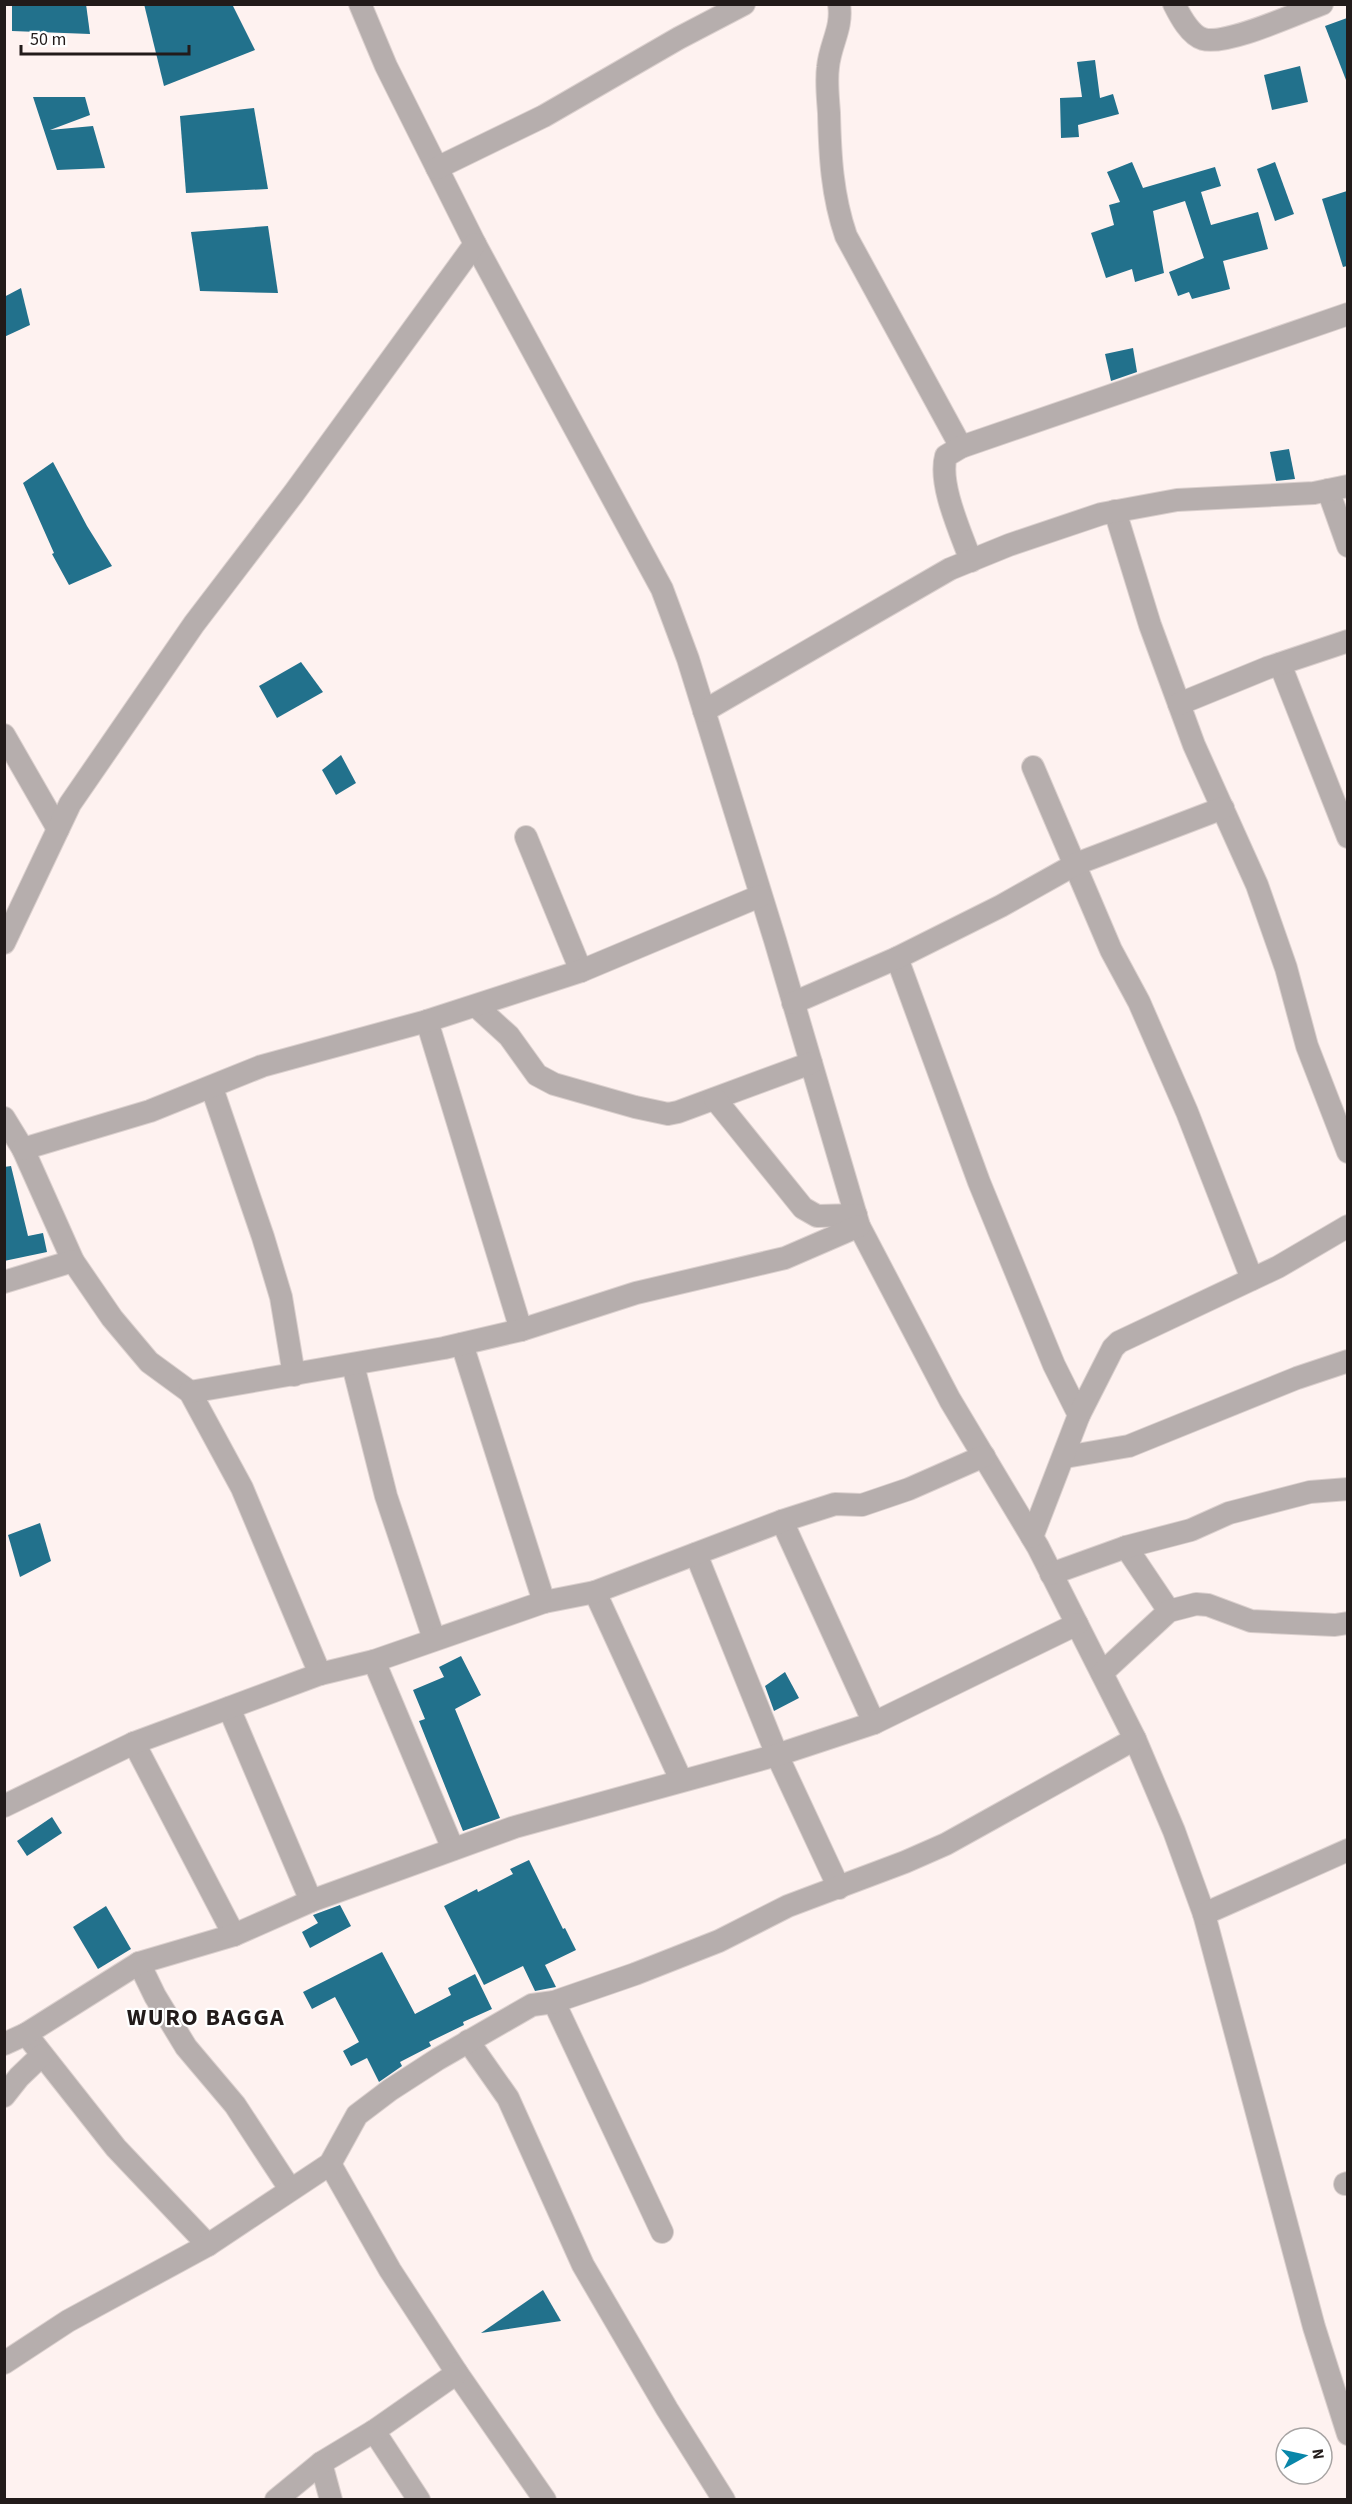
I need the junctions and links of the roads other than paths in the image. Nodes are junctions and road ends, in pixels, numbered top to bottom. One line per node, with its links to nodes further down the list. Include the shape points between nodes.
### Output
1 (360, 4): 6 (street)
2 (744, 4): 6 (street, via 544,116)
3 (839, 4): 9 (street, via 841,17 827,70 836,206 846,236)
4 (1174, 4): 5 (street, via 1182,20 1202,39 1223,40)
5 (1322, 4)
6 (437, 168): 7 (street)
7 (475, 244): 17 (street, via 662,589); 21 (street, via 194,624 70,804)
8 (1347, 314): 9 (street)
9 (961, 447): 13 (street, via 946,456 943,468)
10 (1338, 488): 11 (street, via 1314,493 1176,500); 12 (street)
11 (1115, 511): 13 (street); 16 (street)
12 (1347, 546)
13 (971, 561): 17 (street, via 900,596)
14 (1347, 641): 15 (street)
15 (1280, 664): 16 (street); 23 (street)
16 (1179, 704): 20 (street)
17 (704, 711): 25 (street)
18 (4, 735): 21 (street)
19 (1033, 767): 24 (street)
20 (1223, 808): 24 (street); 37 (street, via 1257,885 1286,968 1307,1046)
21 (58, 830): 26 (street)
22 (526, 837): 28 (street)
23 (1347, 837)
24 (1076, 864): 27 (street); 43 (street, via 1111,950 1139,1002 1187,1112)
25 (760, 896): 28 (street); 29 (street)
26 (4, 943)
27 (897, 958): 29 (street); 51 (street, via 979,1182 1054,1365)
28 (581, 972): 30 (street)
29 (794, 1003): 32 (street)
30 (476, 1006): 31 (street); 34 (street, via 509,1036 537,1076 554,1084 668,1114)
31 (427, 1021): 33 (street, via 262,1066); 45 (street)
32 (811, 1063): 34 (street); 39 (street)
33 (212, 1088): 36 (street); 49 (street, via 278,1287)
34 (715, 1099): 38 (street, via 803,1208)
35 (4, 1119): 36 (street)
36 (23, 1149): 42 (street)
37 (1347, 1152)
38 (817, 1216): 39 (street); 41 (street)
39 (857, 1221): 41 (street); 52 (street, via 950,1400)
40 (1347, 1226): 43 (street)
41 (802, 1250): 45 (street, via 785,1258 636,1293)
42 (74, 1261): 44 (street); 50 (street, via 112,1318 149,1362)
43 (1252, 1279): 51 (street, via 1119,1342)
44 (4, 1282)
45 (521, 1330): 46 (street)
46 (462, 1344): 48 (street); 61 (street)
47 (1347, 1361): 53 (street, via 1129,1446)
48 (353, 1365): 49 (street); 65 (street, via 386,1496)
49 (294, 1375): 50 (street)
50 (190, 1392): 68 (street, via 242,1488)
51 (1079, 1415): 53 (street)
52 (984, 1456): 55 (street, via 909,1490 862,1505 835,1504); 56 (street)
53 (1065, 1457): 56 (street)
54 (1347, 1490): 57 (street, via 1310,1492)
55 (782, 1521): 58 (street); 70 (street)
56 (1032, 1537): 59 (street)
57 (1126, 1547): 59 (street); 62 (street)
58 (696, 1554): 60 (street); 73 (street)
59 (1051, 1574): 64 (street)
60 (595, 1592): 61 (street); 74 (street)
61 (544, 1602): 65 (street)
62 (1169, 1611): 63 (street, via 1196,1604 1251,1621); 67 (street)
63 (1347, 1623)
64 (1077, 1624): 67 (street); 70 (street)
65 (434, 1639): 66 (street)
66 (374, 1661): 68 (street); 76 (street)
67 (1102, 1673): 71 (street)
68 (320, 1674): 69 (street)
69 (229, 1708): 72 (street); 79 (street)
70 (874, 1723): 73 (street)
71 (1135, 1739): 78 (street, via 946,1844); 80 (street)
72 (135, 1743): 75 (street); 81 (street)
73 (777, 1755): 74 (street); 78 (street)
74 (681, 1780): 76 (street, via 515,1827)
75 (4, 1806)
76 (453, 1849): 79 (street)
77 (1347, 1850): 80 (street)
78 (839, 1888): 83 (street, via 788,1906 719,1941)
79 (311, 1901): 81 (street)
80 (1204, 1914): 95 (street, via 1314,2327)
81 (234, 1935): 82 (street)
82 (139, 1963): 84 (street); 90 (street, via 186,2047 235,2105)
83 (554, 2002): 85 (street, via 532,2005); 91 (street)
84 (26, 2034): 86 (street); 87 (street)
85 (468, 2042): 89 (street, via 357,2115); 103 (street, via 507,2098 583,2265)
86 (4, 2044)
87 (42, 2055): 88 (street); 92 (street, via 116,2148)
88 (4, 2096)
89 (330, 2164): 90 (street); 94 (street, via 390,2270)
90 (290, 2189): 92 (street)
91 (662, 2232)
92 (208, 2245): 93 (street, via 68,2321)
93 (4, 2363)
94 (458, 2373): 96 (street); 102 (street)
95 (1339, 2377): 97 (street)
96 (374, 2431): 98 (street); 101 (street)
97 (1347, 2433)
98 (321, 2463): 99 (street); 100 (street)
99 (276, 2499)
100 (330, 2499)
101 (419, 2499)
102 (545, 2499)
103 (724, 2499)

